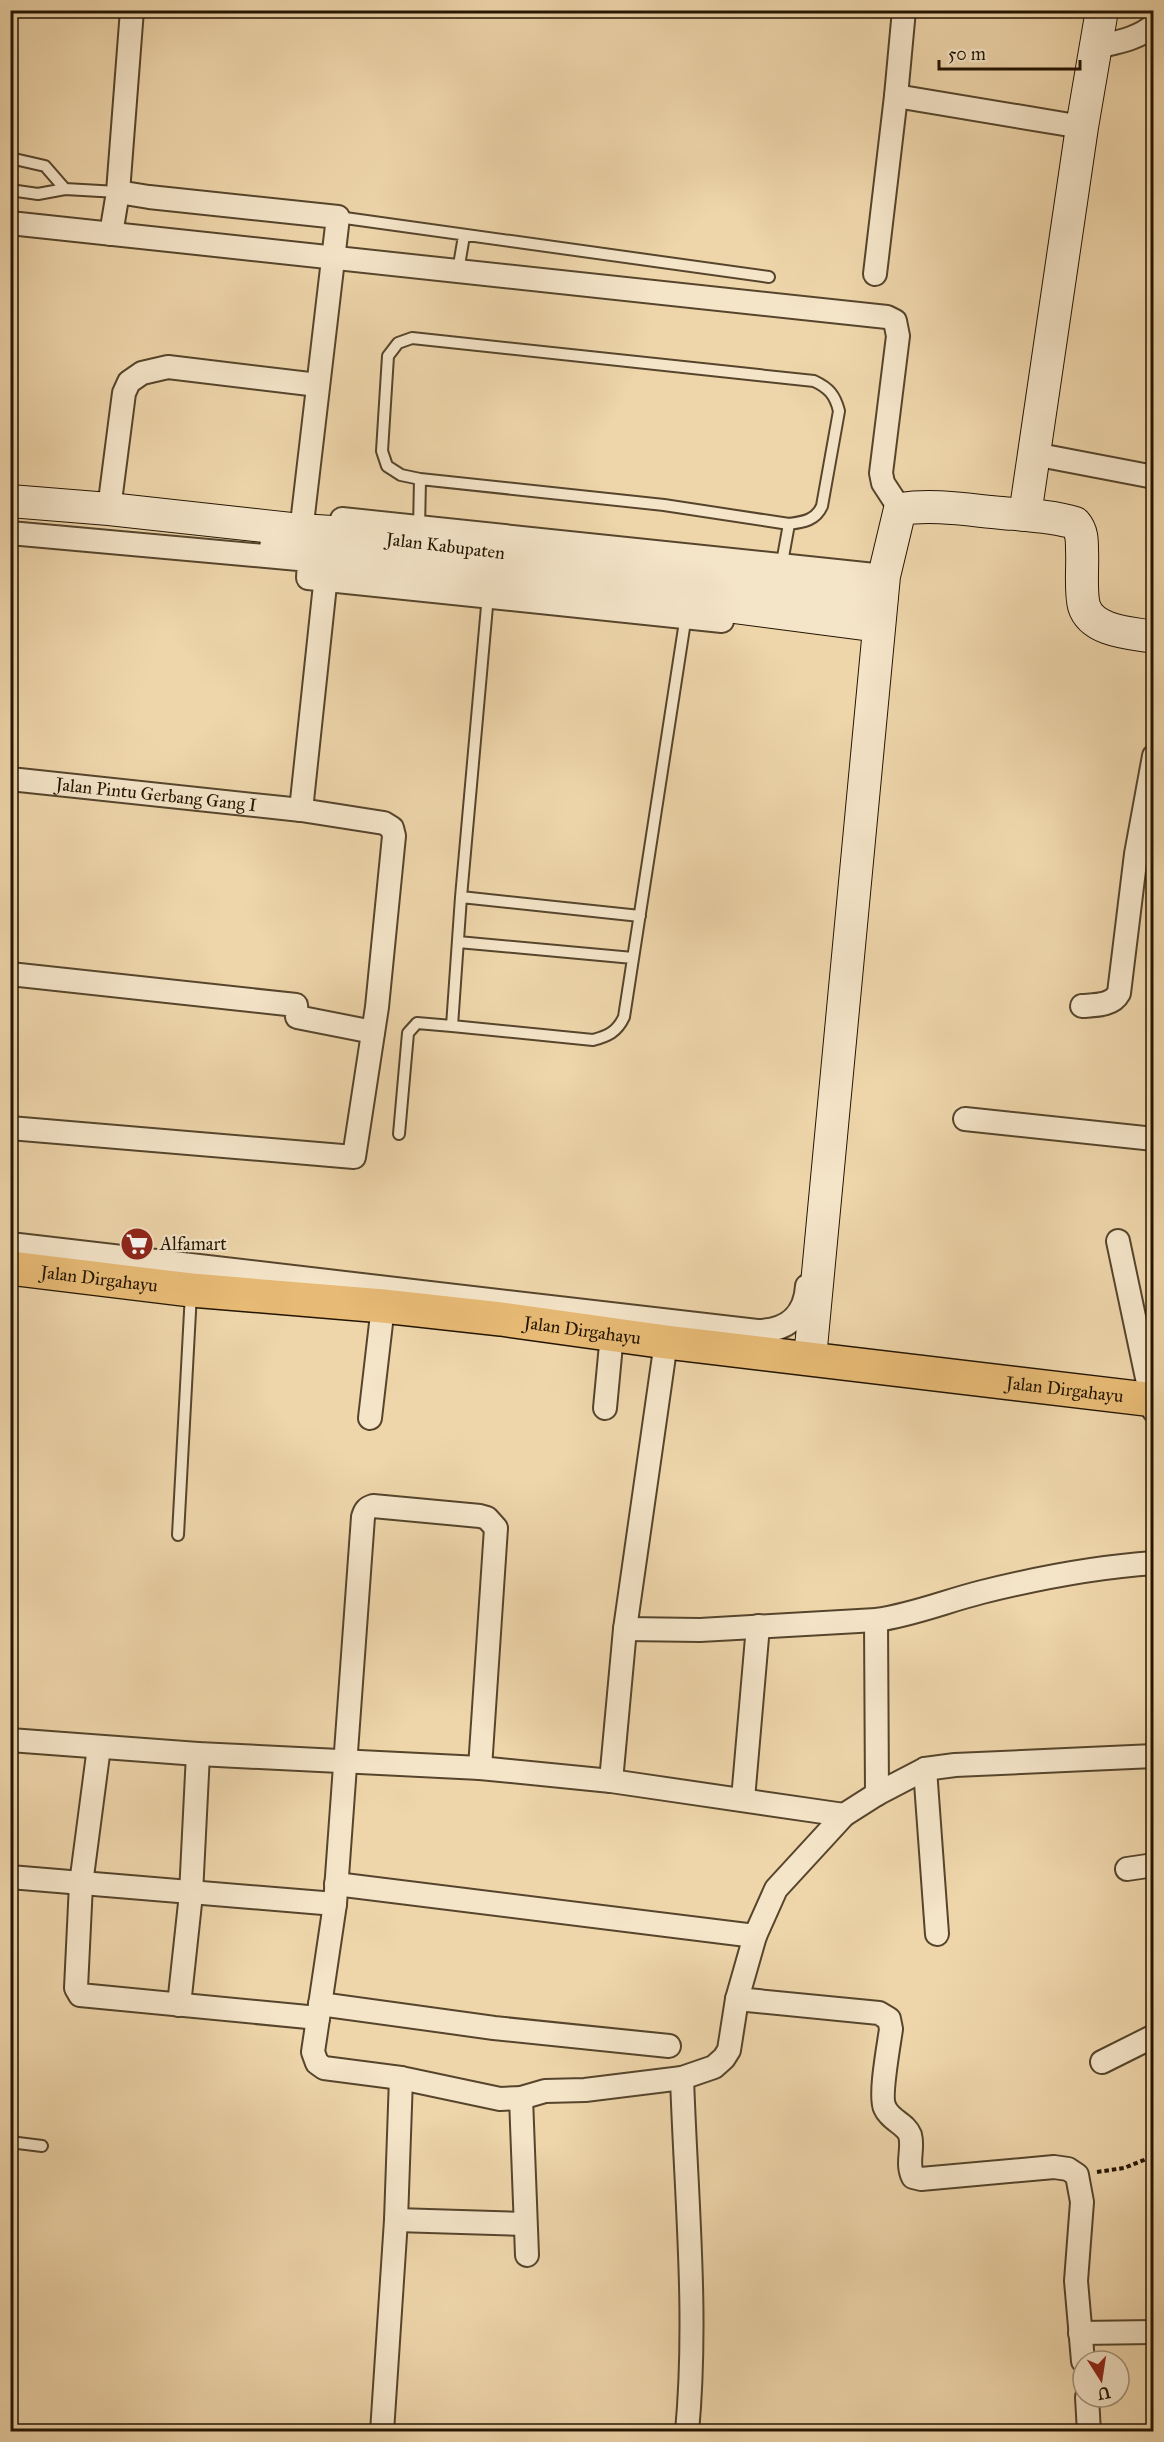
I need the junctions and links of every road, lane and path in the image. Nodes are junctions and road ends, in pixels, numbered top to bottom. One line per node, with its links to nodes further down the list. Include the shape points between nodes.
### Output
1 (132, 10): 11 (street)
2 (904, 10): 6 (street)
3 (1102, 10): 5 (street)
4 (1154, 25): 5 (street, via 1124,41)
5 (1096, 47): 7 (street)
6 (896, 96): 7 (street); 18 (street)
7 (1082, 127): 21 (street)
8 (10, 158): 9 (lane, via 45,166)
9 (65, 189): 10 (lane, via 38,194); 11 (lane)
10 (10, 190)
11 (118, 192): 12 (street); 14 (street)
12 (338, 217): 15 (lane); 16 (street)
13 (10, 223): 14 (street)
14 (111, 234): 16 (street)
15 (464, 236): 17 (lane); 19 (lane)
16 (333, 258): 17 (street); 20 (street)
17 (458, 271): 27 (street, via 887,317 895,321 898,336 880,465 883,483)
18 (875, 274)
19 (770, 278)
20 (318, 385): 26 (street, via 168,367 142,373 129,382 124,393); 32 (street)
21 (1034, 454): 22 (street); 28 (street)
22 (1154, 477)
23 (420, 479): 30 (lane, via 653,504); 30 (lane, via 401,475 387,466 382,451 388,356 398,343 412,338 814,381 828,387 839,411 819,513); 33 (lane)
24 (10, 488): 26 (street)
25 (10, 501): 26 (street, Jalan Kabupaten)
26 (109, 503): 32 (street, Jalan Kabupaten)
27 (900, 508): 28 (street, via 928,506); 38 (street)
28 (1025, 515): 39 (street, via 1068,521 1079,527 1084,606 1091,617 1116,630)
29 (10, 517): 32 (street, Jalan Kabupaten, via 160,529)
30 (789, 524): 36 (lane)
31 (10, 532): 34 (street, via 309,560 308,578)
32 (299, 532): 33 (street); 34 (street, Jalan Kabupaten)
33 (419, 544): 34 (street, Jalan Kabupaten); 35 (street, Jalan Kabupaten); 36 (street)
34 (328, 555): 35 (street); 42 (street)
35 (496, 571): 37 (street, Jalan Kabupaten); 43 (lane)
36 (778, 593): 37 (street, Jalan Kabupaten); 38 (street, Jalan Kabupaten); 38 (street)
37 (689, 595): 44 (lane); 56 (street, via 861,637 869,648 828,1036 807,1290 794,1320 772,1331 716,1328)
38 (881, 599): 62 (street)
39 (1154, 637)
40 (1154, 756): 48 (street, via 1136,854 1119,993 1110,1002)
41 (10, 778): 42 (street, Jalan Pintu Gerbang Gang I)
42 (301, 810): 50 (street, Jalan Pintu Gerbang Gang I, via 384,823 393,828)
43 (461, 897): 44 (lane); 45 (lane)
44 (640, 916): 46 (lane)
45 (458, 942): 46 (lane); 49 (lane)
46 (633, 958): 49 (lane, via 624,1017 619,1028 608,1036 593,1040)
47 (10, 974): 50 (street, via 296,1005 296,1017)
48 (1082, 1006)
49 (453, 1026): 53 (lane, via 417,1023 408,1033)
50 (373, 1032): 52 (street, via 354,1157)
51 (965, 1119): 54 (street)
52 (10, 1128)
53 (399, 1134)
54 (1154, 1139)
55 (1118, 1241): 63 (street)
56 (10, 1244)
57 (10, 1268): 58 (main road, Jalan Dirgahayu)
58 (191, 1290): 59 (main road, Jalan Dirgahayu); 66 (lane)
59 (383, 1306): 60 (main road, Jalan Dirgahayu); 65 (street)
60 (612, 1335): 61 (main road, Jalan Dirgahayu); 64 (street)
61 (666, 1342): 62 (main road, Jalan Dirgahayu); 70 (street)
62 (810, 1358): 63 (main road, Jalan Dirgahayu)
63 (1153, 1404)
64 (605, 1408)
65 (370, 1418)
66 (178, 1536)
67 (1154, 1563): 68 (street, via 1027,1581 900,1617)
68 (876, 1620): 69 (street); 79 (street)
69 (758, 1626): 70 (street); 80 (street)
70 (626, 1629): 78 (street)
71 (10, 1740): 72 (street)
72 (99, 1747): 73 (street); 85 (street)
73 (198, 1754): 75 (street); 86 (street)
74 (1154, 1756): 77 (street)
75 (346, 1762): 76 (street); 76 (street, via 363,1517 365,1510 373,1506 480,1516 495,1528); 87 (street)
76 (480, 1768): 78 (street)
77 (925, 1769): 79 (street); 88 (street)
78 (611, 1781): 80 (street)
79 (877, 1794): 81 (street)
80 (743, 1799): 81 (street)
81 (844, 1815): 89 (street, via 777,1888)
82 (1154, 1864): 83 (street)
83 (1127, 1869)
84 (10, 1877): 85 (street)
85 (81, 1884): 86 (street); 91 (street, via 76,1988 80,1995)
86 (191, 1894): 87 (street); 91 (street)
87 (336, 1894): 89 (street); 92 (street)
88 (937, 1934)
89 (755, 1936): 90 (street)
90 (737, 1999): 97 (street, via 729,2050 724,2058 714,2067); 102 (street, via 885,2015 889,2019 883,2101 891,2119 908,2131 913,2176 921,2179 1054,2167)
91 (179, 2005): 92 (street)
92 (319, 2011): 94 (street); 96 (street, via 313,2052 317,2063 324,2068)
93 (1154, 2036): 95 (street)
94 (669, 2046)
95 (1102, 2062)
96 (401, 2078): 98 (street, via 500,2099); 103 (street)
97 (682, 2078): 98 (street, via 545,2091); 111 (street, via 692,2298 692,2379)
98 (520, 2098): 104 (street)
99 (10, 2142): 100 (lane)
100 (42, 2146)
101 (1154, 2156): 102 (path, via 1124,2168)
102 (1077, 2175): 107 (street, via 1082,2202 1076,2281)
103 (396, 2220): 104 (street); 110 (street)
104 (525, 2224): 105 (street)
105 (527, 2255)
106 (1154, 2332): 107 (street)
107 (1080, 2333): 108 (street)
108 (1082, 2349)
109 (1088, 2409): 112 (street)
110 (382, 2432)
111 (687, 2432)
112 (1089, 2432)

